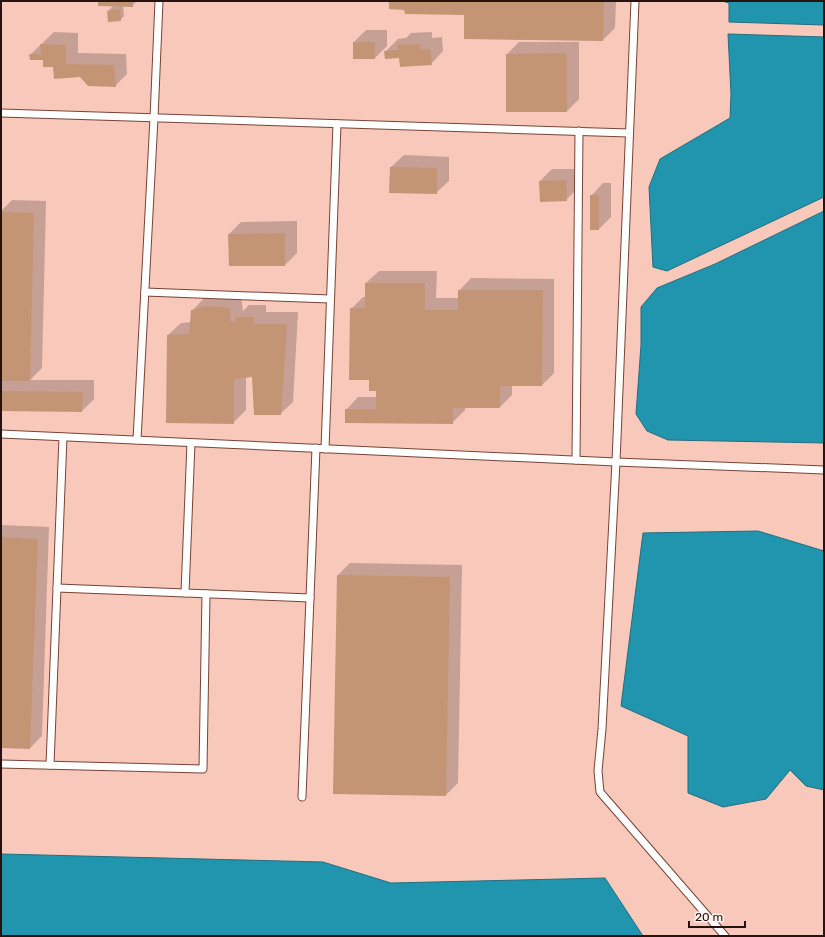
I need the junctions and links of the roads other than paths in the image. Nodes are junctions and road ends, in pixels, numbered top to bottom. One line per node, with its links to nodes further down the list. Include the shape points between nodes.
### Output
1 (159, 1): 4 (lane)
2 (635, 1): 7 (lane)
3 (1, 113): 4 (lane)
4 (154, 118): 5 (lane); 8 (lane)
5 (337, 124): 6 (lane); 9 (lane)
6 (580, 131): 7 (lane); 16 (lane)
7 (629, 133): 17 (lane)
8 (145, 292): 9 (lane); 12 (lane)
9 (330, 299): 15 (lane)
10 (1, 434): 11 (lane)
11 (63, 437): 12 (lane); 19 (lane)
12 (137, 440): 13 (lane)
13 (191, 443): 14 (lane); 20 (lane)
14 (316, 448): 15 (lane); 22 (lane)
15 (325, 449): 16 (lane)
16 (576, 460): 17 (lane)
17 (616, 462): 18 (lane); 26 (lane, via 598,771 600,792)
18 (824, 470)
19 (57, 588): 20 (lane); 24 (lane)
20 (185, 593): 21 (lane)
21 (206, 594): 22 (lane); 24 (lane, via 203,769)
22 (310, 598): 25 (lane)
23 (1, 764): 24 (lane)
24 (50, 765)
25 (302, 797)
26 (724, 936)

